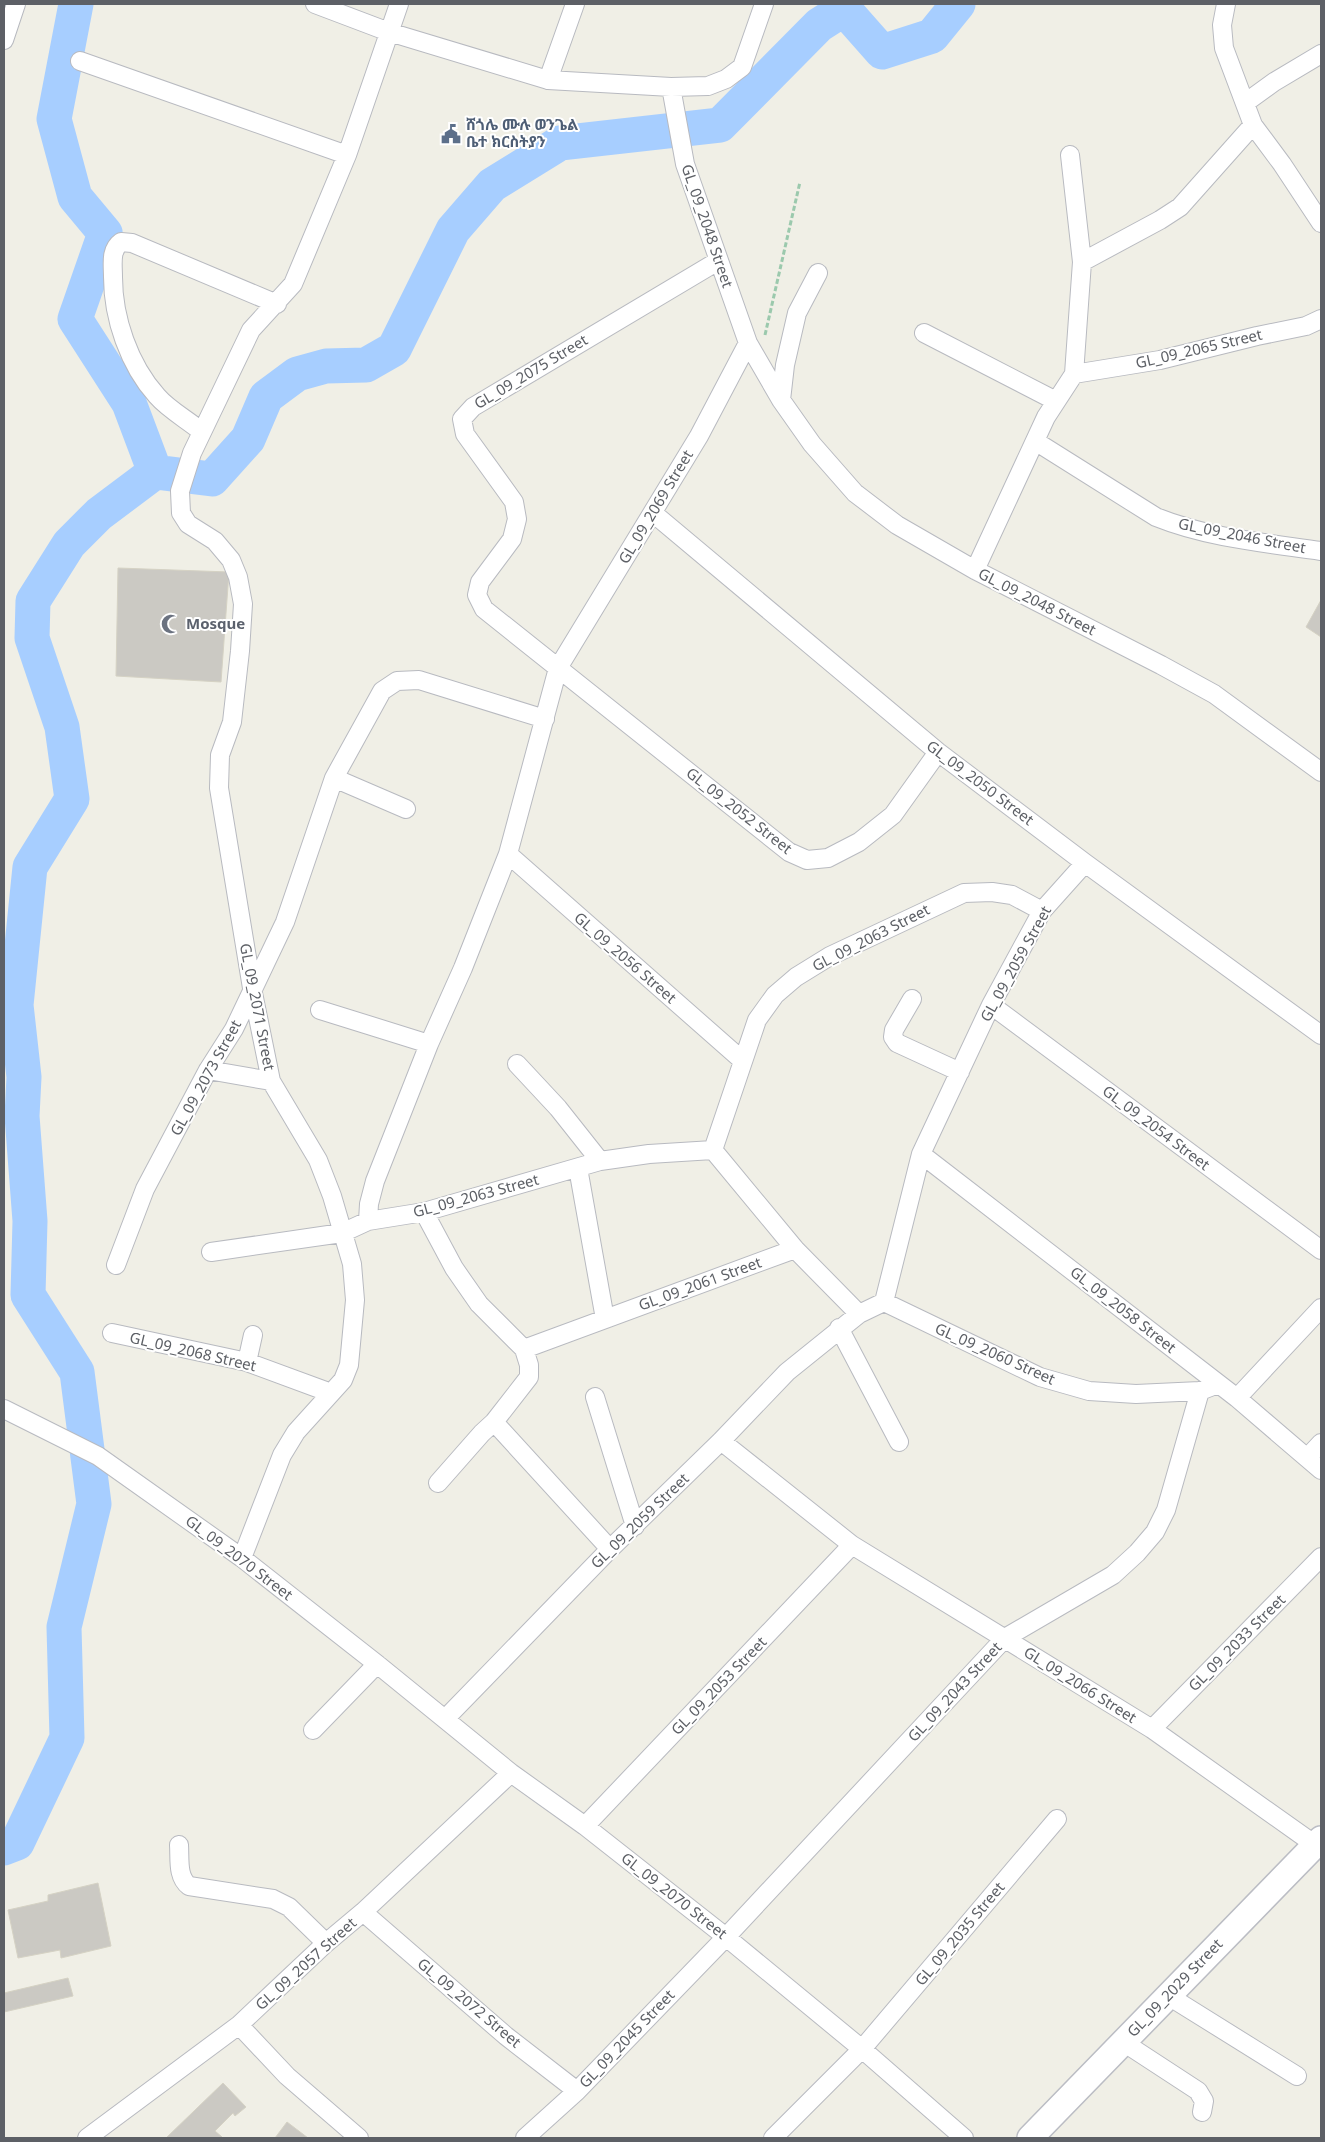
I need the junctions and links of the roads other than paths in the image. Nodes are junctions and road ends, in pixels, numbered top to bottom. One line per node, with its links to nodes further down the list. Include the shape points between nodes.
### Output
1 (16, 4): 8 (street)
2 (315, 4): 7 (street)
3 (399, 4): 7 (street)
4 (575, 4): 11 (street)
5 (764, 4): 12 (street, via 742,66 726,79 708,86)
6 (1226, 4): 13 (street, via 1222,24 1224,48)
7 (389, 32): 11 (street); 15 (street)
8 (4, 40)
9 (1321, 54): 13 (street)
10 (80, 61): 15 (street)
11 (548, 80): 12 (street)
12 (670, 87): 18 (street, GL_09_2048 Street, via 685,164)
13 (1245, 103): 14 (street)
14 (1253, 125): 17 (street); 19 (street, via 1180,207)
15 (347, 155): 21 (street, via 293,284)
16 (1070, 155): 19 (street)
17 (1321, 224)
18 (718, 261): 24 (street, GL_09_2048 Street); 33 (street, GL_09_2075 Street, via 473,407 462,419 465,434 514,502 518,519 512,539 480,582 477,595 484,609)
19 (1082, 262): 25 (street)
20 (818, 273): 26 (street, via 797,313)
21 (276, 304): 28 (street, via 251,330); 28 (street, via 132,243 121,242 116,246 113,291 122,332 136,365 158,397)
22 (1321, 319): 25 (street, GL_09_2065 Street, via 1306,326 1160,360)
23 (924, 333): 27 (street)
24 (748, 343): 26 (street, GL_09_2048 Street); 30 (street, GL_09_2069 Street, via 699,436)
25 (1074, 374): 27 (street)
26 (781, 400): 32 (street, GL_09_2048 Street, via 812,444 855,494 897,525)
27 (1056, 401): 29 (street)
28 (202, 432): 42 (street, GL_09_2071 Street, via 180,491 181,514 188,524 215,541 231,560 243,604 232,722 220,755 219,788)
29 (1035, 441): 31 (street, GL_09_2046 Street, via 1156,517 1175,525); 32 (street)
30 (653, 513): 33 (street, GL_09_2069 Street); 35 (street, GL_09_2050 Street)
31 (1321, 551)
32 (975, 570): 36 (street, GL_09_2048 Street, via 1214,694)
33 (558, 668): 34 (street, GL_09_2069 Street); 35 (street, GL_09_2052 Street, via 789,852 807,860 828,858 859,842 894,815)
34 (545, 719): 37 (street, GL_09_2073 Street, via 419,680 397,681 382,691); 39 (street, GL_09_2069 Street)
35 (938, 752): 40 (street, GL_09_2050 Street)
36 (1321, 772)
37 (334, 778): 38 (street); 42 (street, GL_09_2073 Street, via 285,922)
38 (406, 809)
39 (508, 854): 47 (street, GL_09_2069 Street); 48 (street, GL_09_2056 Street)
40 (1085, 863): 41 (street, GL_09_2059 Street); 46 (street, GL_09_2050 Street)
41 (1042, 911): 44 (street, GL_09_2059 Street); 48 (street, GL_09_2063 Street, via 1012,895 964,893 830,956 796,977 775,995 757,1020)
42 (252, 988): 50 (street, GL_09_2073 Street, via 234,1029); 52 (street, GL_09_2071 Street)
43 (912, 999): 51 (street, via 894,1030 893,1038 897,1043)
44 (991, 1005): 51 (street, GL_09_2059 Street); 61 (street, GL_09_2054 Street)
45 (320, 1010): 47 (street)
46 (1321, 1035)
47 (429, 1044): 58 (street, GL_09_2069 Street, via 374,1181 368,1204)
48 (743, 1061): 53 (street, GL_09_2063 Street)
49 (517, 1064): 55 (street, via 558,1108)
50 (208, 1070): 52 (street); 63 (street, GL_09_2073 Street, via 145,1189)
51 (960, 1072): 54 (street, GL_09_2059 Street)
52 (271, 1081): 59 (street, GL_09_2071 Street, via 318,1160)
53 (713, 1150): 55 (street, GL_09_2063 Street); 60 (street)
54 (921, 1154): 64 (street, GL_09_2059 Street); 73 (street, GL_09_2058 Street)
55 (600, 1161): 56 (street, GL_09_2063 Street)
56 (578, 1168): 57 (street, GL_09_2063 Street); 67 (street)
57 (424, 1212): 58 (street, GL_09_2063 Street); 71 (street, via 454,1268 479,1304)
58 (368, 1221): 59 (street, GL_09_2063 Street)
59 (342, 1234): 62 (street, GL_09_2063 Street); 75 (street, GL_09_2071 Street, via 352,1264 355,1300 349,1364 343,1380)
60 (795, 1249): 66 (street); 67 (street, GL_09_2061 Street)
61 (1321, 1250)
62 (211, 1252)
63 (116, 1265)
64 (884, 1302): 66 (street, GL_09_2059 Street); 74 (street, GL_09_2060 Street, via 1040,1377 1073,1387 1136,1394)
65 (1321, 1308): 77 (street)
66 (859, 1314): 68 (street, GL_09_2059 Street)
67 (605, 1319): 71 (street, GL_09_2061 Street)
68 (839, 1328): 80 (street, GL_09_2059 Street, via 787,1372); 81 (street)
69 (112, 1333): 72 (street, GL_09_2068 Street)
70 (253, 1335): 72 (street)
71 (524, 1349): 79 (street, via 530,1365 529,1377)
72 (247, 1362): 75 (street, GL_09_2068 Street)
73 (1218, 1384): 74 (street); 77 (street, GL_09_2058 Street)
74 (1200, 1391): 91 (street, GL_09_2043 Street, via 1166,1510 1155,1532 1113,1575)
75 (331, 1393): 90 (street, GL_09_2071 Street, via 296,1432 282,1456)
76 (595, 1397): 86 (street)
77 (1237, 1398): 83 (street, GL_09_2058 Street)
78 (4, 1409): 90 (street, GL_09_2070 Street, via 98,1456)
79 (494, 1422): 85 (street); 88 (street)
80 (721, 1442): 86 (street, GL_09_2059 Street); 87 (street, GL_09_2066 Street)
81 (899, 1442)
82 (1321, 1443): 83 (street)
83 (1307, 1458): 84 (street, GL_09_2058 Street)
84 (1321, 1470)
85 (438, 1484)
86 (635, 1526): 88 (street, GL_09_2059 Street)
87 (852, 1545): 91 (street, GL_09_2066 Street); 98 (street, GL_09_2053 Street)
88 (610, 1549): 93 (street, GL_09_2059 Street)
89 (1321, 1557): 94 (street, GL_09_2033 Street)
90 (242, 1558): 92 (street, GL_09_2070 Street)
91 (1005, 1638): 94 (street, GL_09_2066 Street); 102 (street, GL_09_2043 Street)
92 (377, 1664): 93 (street, GL_09_2070 Street); 95 (street)
93 (445, 1719): 96 (street, GL_09_2070 Street)
94 (1152, 1729): 99 (street, GL_09_2066 Street)
95 (313, 1730)
96 (512, 1773): 98 (street, GL_09_2070 Street); 101 (street, GL_09_2057 Street)
97 (1057, 1819): 107 (street, GL_09_2035 Street)
98 (585, 1826): 102 (street, GL_09_2070 Street)
99 (1319, 1844): 104 (main road, GL_09_2029 Street)
100 (179, 1845): 103 (street, via 181,1874 189,1886 273,1899 289,1907)
101 (363, 1912): 103 (street, GL_09_2057 Street); 109 (street, GL_09_2072 Street, via 506,2036)
102 (726, 1936): 107 (street, GL_09_2070 Street); 109 (street, GL_09_2045 Street)
103 (326, 1943): 105 (street, GL_09_2057 Street)
104 (1167, 1995): 106 (main road, GL_09_2029 Street); 108 (street)
105 (238, 2025): 111 (street, GL_09_2057 Street); 112 (street, via 287,2076)
106 (1123, 2042): 110 (street, via 1198,2091 1204,2101); 116 (main road, GL_09_2029 Street)
107 (862, 2048): 114 (street, GL_09_2035 Street); 115 (street, GL_09_2070 Street)
108 (1297, 2076)
109 (577, 2092): 113 (street, GL_09_2045 Street)
110 (1202, 2112)
111 (87, 2138)
112 (359, 2138)
113 (526, 2138)
114 (773, 2138)
115 (964, 2138)
116 (1030, 2138)

